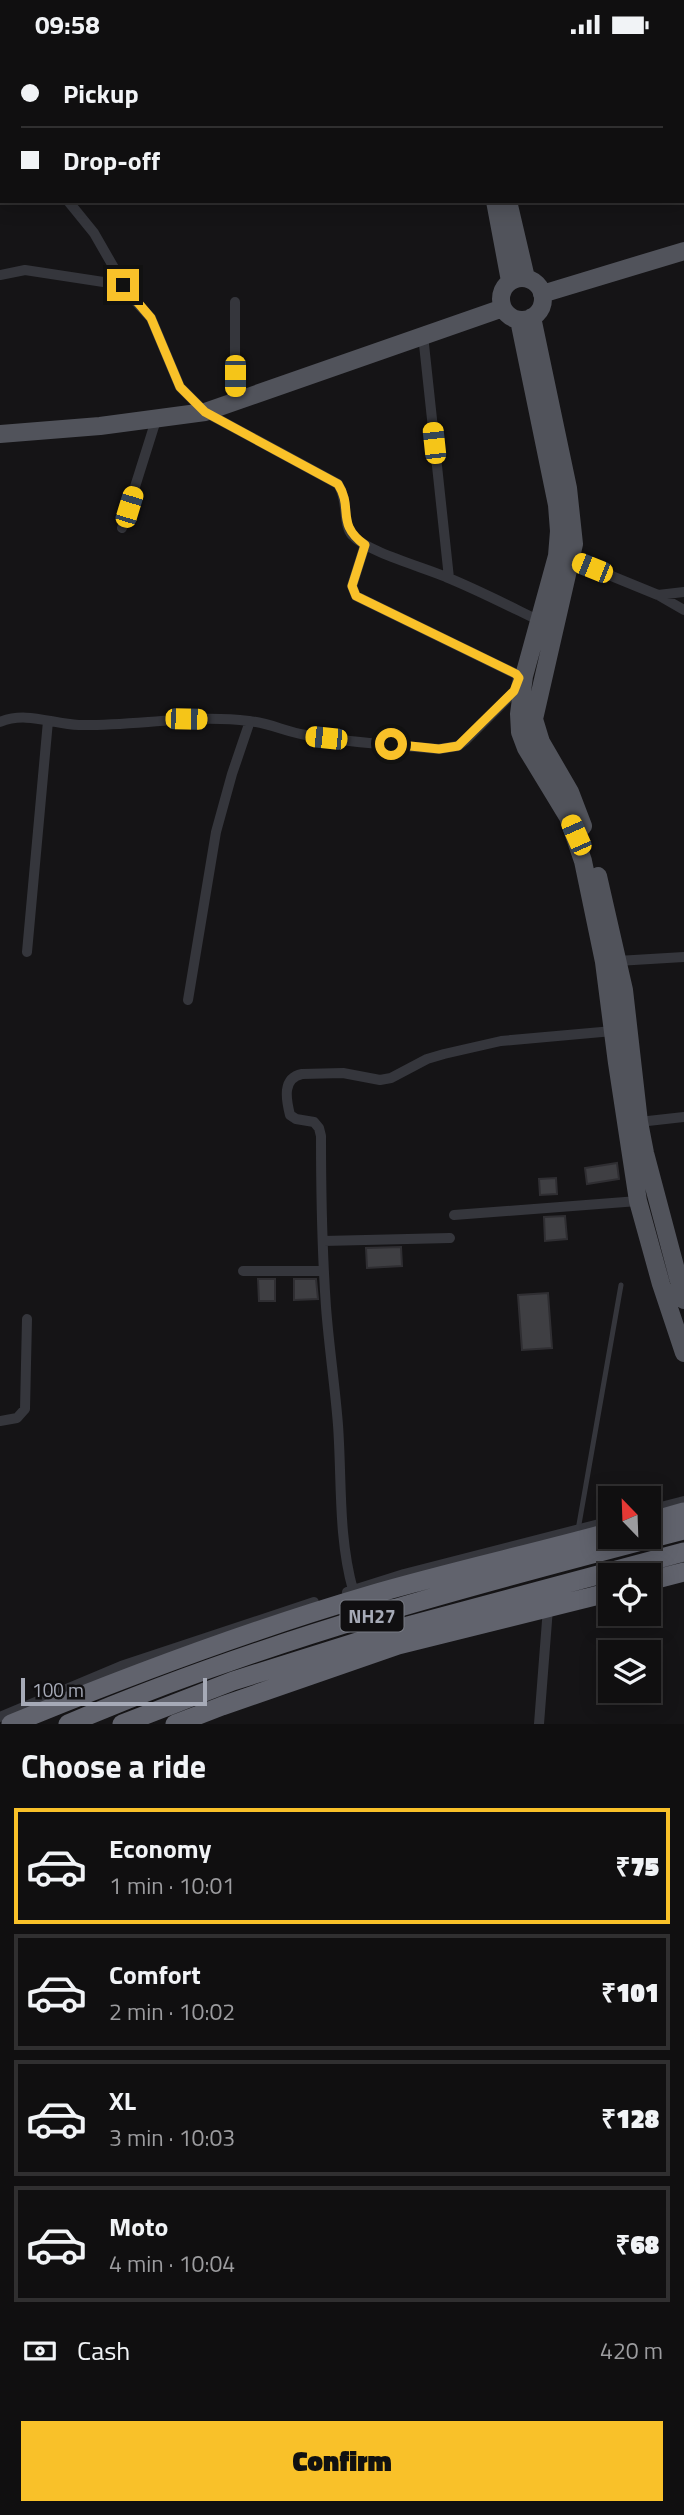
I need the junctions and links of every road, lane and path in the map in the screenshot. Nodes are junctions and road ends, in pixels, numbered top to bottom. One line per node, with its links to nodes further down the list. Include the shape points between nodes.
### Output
1 (70, 203): 7 (street, via 111,259)
2 (496, 203): 6 (main road)
3 (508, 203): 6 (main road)
4 (684, 251): 8 (main road)
5 (0, 275): 7 (street, via 25,270)
6 (518, 280): 8 (main road, via 534,282); 10 (main road, via 501,293)
7 (123, 285): 14 (street, via 151,318 180,387)
8 (542, 294): 11 (main road, via 540,309)
9 (235, 302): 13 (street)
10 (503, 308): 11 (main road, via 512,318); 12 (main road)
11 (525, 318): 19 (main road, via 568,488); 24 (main road, via 559,531)
12 (423, 334): 13 (main road); 20 (street)
13 (235, 401): 14 (main road)
14 (205, 412): 15 (main road); 18 (street, via 338,484 349,529)
15 (156, 420): 16 (main road); 17 (street)
16 (0, 434)
17 (122, 529)
18 (365, 545): 20 (street); 26 (street, via 352,586 356,596 516,674 518,685 465,741 449,749 305,735)
19 (570, 559): 22 (street); 30 (main road, via 534,719 541,742 570,792 594,857)
20 (449, 578): 24 (street)
21 (684, 592): 22 (street)
22 (658, 595): 23 (street)
23 (684, 610)
24 (540, 621): 32 (main road, via 523,686 520,732 576,835 604,961)
25 (48, 721): 26 (street, via 74,725 172,719); 27 (street, via 26,717); 28 (street)
26 (250, 721): 31 (street, via 216,832)
27 (0, 722)
28 (27, 952)
29 (684, 957): 30 (street)
30 (617, 961): 34 (main road)
31 (188, 1000)
32 (613, 1031): 35 (main road); 38 (street, via 501,1041 444,1053 380,1080 343,1073 292,1077 287,1086 290,1115 319,1128)
33 (684, 1117): 34 (street)
34 (639, 1122): 41 (main road)
35 (638, 1201): 36 (street); 45 (main road)
36 (454, 1215)
37 (450, 1238): 38 (street)
38 (323, 1241): 40 (street)
39 (243, 1271): 40 (street)
40 (324, 1271): 58 (street, via 342,1531)
41 (681, 1280): 43 (main road)
42 (621, 1285): 52 (lane)
43 (684, 1300)
44 (27, 1318): 46 (street, via 25,1409 17,1417)
45 (684, 1353)
46 (0, 1421)
47 (684, 1501): 48 (street)
48 (662, 1507)
49 (684, 1513): 50 (highway)
50 (662, 1519)
51 (598, 1524): 52 (street)
52 (578, 1529): 58 (street)
53 (684, 1530): 63 (highway, NH27, via 280,1643 152,1688)
54 (598, 1535): 62 (highway, via 268,1627)
55 (684, 1552): 64 (highway, NH27, via 408,1626 233,1681)
56 (684, 1572): 57 (highway)
57 (661, 1578)
58 (353, 1590): 61 (street, via 121,1666)
59 (598, 1595): 60 (highway)
60 (548, 1608): 65 (highway, via 398,1645); 66 (street)
61 (0, 1717)
62 (10, 1724)
63 (68, 1724)
64 (122, 1724)
65 (175, 1724)
66 (539, 1724)

